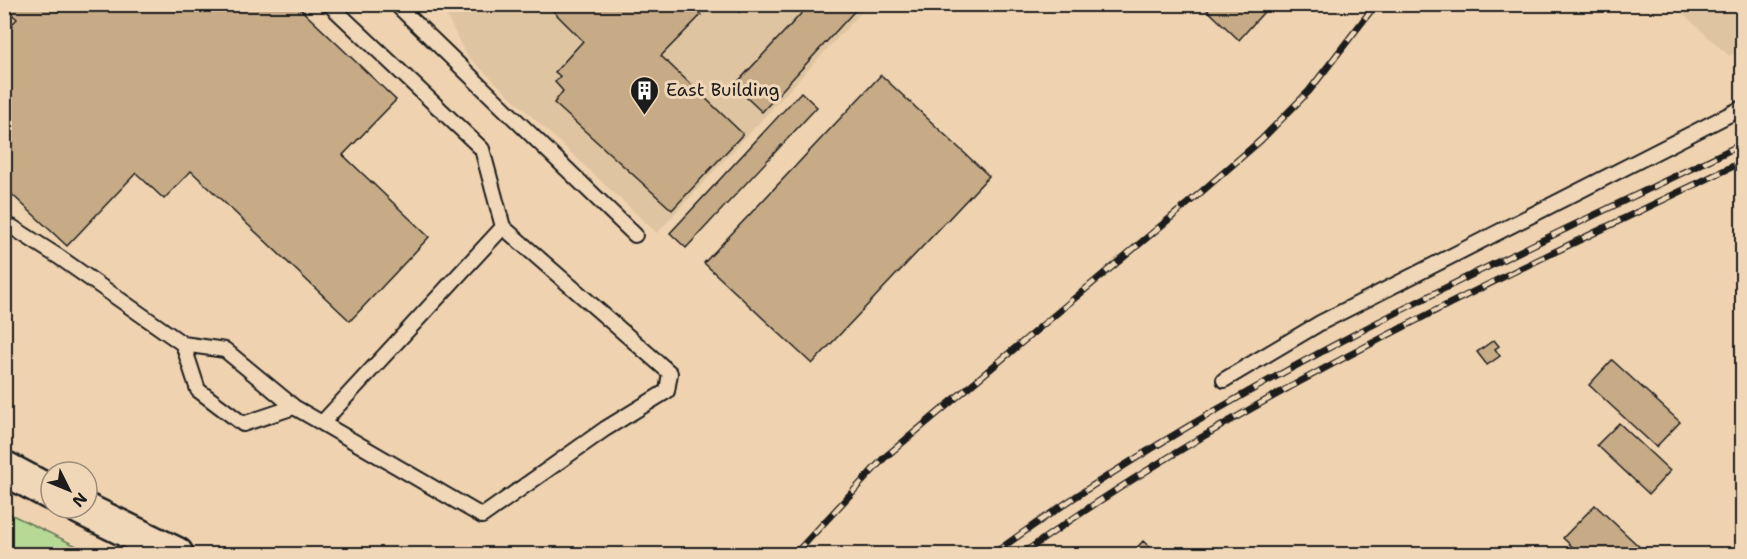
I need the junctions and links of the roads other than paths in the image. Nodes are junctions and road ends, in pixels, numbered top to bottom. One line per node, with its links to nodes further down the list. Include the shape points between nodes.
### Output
1 (329, 4): 5 (lane, via 482,149)
2 (396, 4): 6 (lane)
3 (1743, 108): 8 (lane, via 1320,323)
4 (4, 225): 7 (lane, via 59,257)
5 (503, 227): 10 (lane); 10 (lane, via 670,373 667,391 605,429 482,516)
6 (635, 235)
7 (183, 344): 9 (lane, via 225,350); 9 (lane, via 198,390 243,424)
8 (1224, 380)
9 (294, 407): 10 (lane)
10 (322, 423)
11 (4, 468): 12 (main road)
12 (39, 487)
13 (99, 517): 14 (main road)
14 (176, 555)

